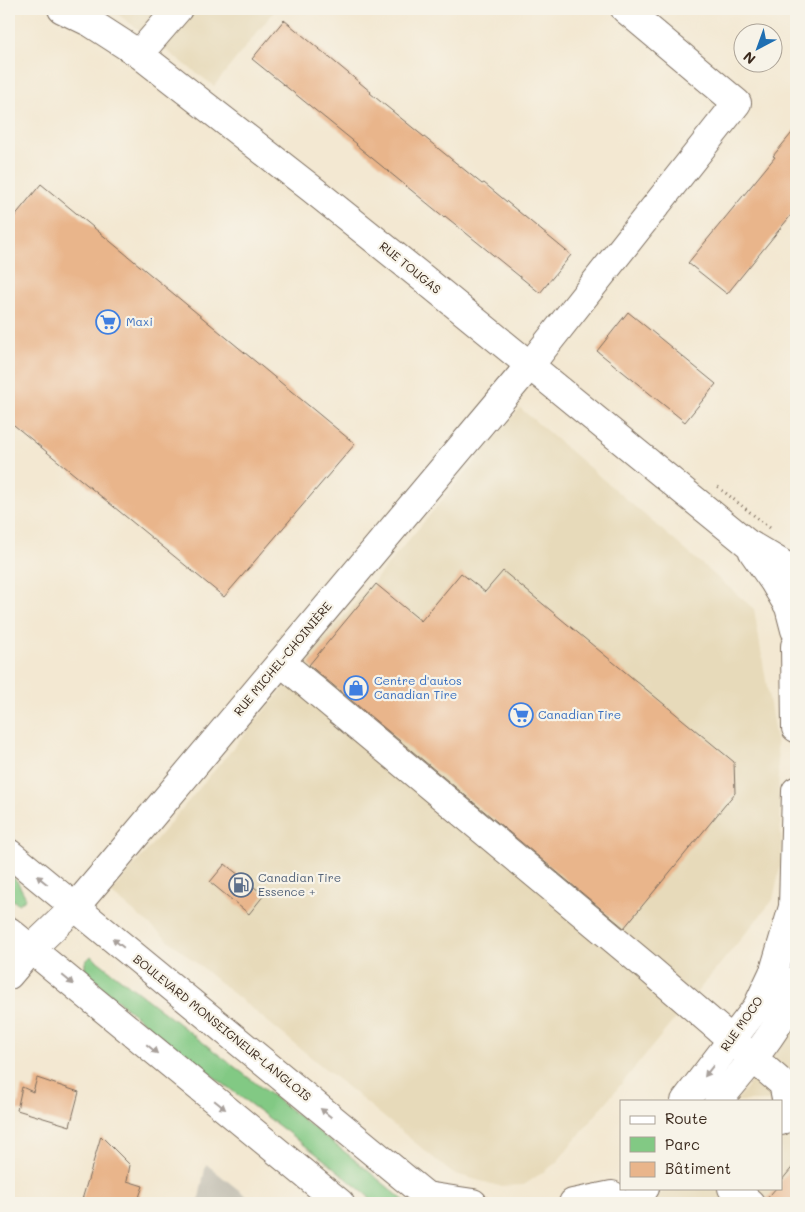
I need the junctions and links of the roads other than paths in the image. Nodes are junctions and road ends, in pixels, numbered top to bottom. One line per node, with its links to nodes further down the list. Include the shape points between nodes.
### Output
1 (62, 9): 4 (main road, RUE TOUGAS, via 92,23)
2 (178, 9): 4 (main road)
3 (625, 9): 5 (main road, RUE MICHEL-CHOINIÈRE, via 737,103)
4 (139, 54): 5 (main road, RUE TOUGAS)
5 (530, 365): 6 (main road, RUE TOUGAS); 9 (main road, RUE MICHEL-CHOINIÈRE)
6 (747, 543): 7 (main road, RUE TOUGAS); 8 (main road, RUE TOUGAS, via 789,607)
7 (796, 572)
8 (795, 638): 10 (main road)
9 (280, 662): 13 (main road, RUE MICHEL-CHOINIÈRE); 19 (main road)
10 (796, 728)
11 (796, 791): 16 (main road, RUE MOCO, via 793,907)
12 (9, 853): 13 (main road, BOULEVARD MONSEIGNEUR-LANGLOIS, one-way to 12)
13 (75, 907): 15 (main road, RUE MICHEL-CHOINIÈRE); 27 (main road, BOULEVARD MONSEIGNEUR-LANGLOIS, one-way to 13)
14 (9, 931): 15 (main road)
15 (31, 949): 17 (main road, RUE MICHEL-CHOINIÈRE); 28 (main road, one-way to 28)
16 (788, 957): 19 (main road, RUE MOCO, via 774,972 757,1007)
17 (9, 975)
18 (796, 980): 20 (main road, via 775,1029)
19 (732, 1041): 20 (main road); 21 (main road, RUE MOCO, one-way to 21)
20 (753, 1059): 22 (main road); 23 (main road, via 784,1084 787,1106)
21 (686, 1100)
22 (719, 1100)
23 (782, 1120)
24 (639, 1190): 26 (main road)
25 (734, 1190): 31 (main road)
26 (618, 1196): 30 (main road)
27 (431, 1199): 29 (main road)
28 (340, 1203)
29 (474, 1203)
30 (573, 1203)
31 (750, 1203)

